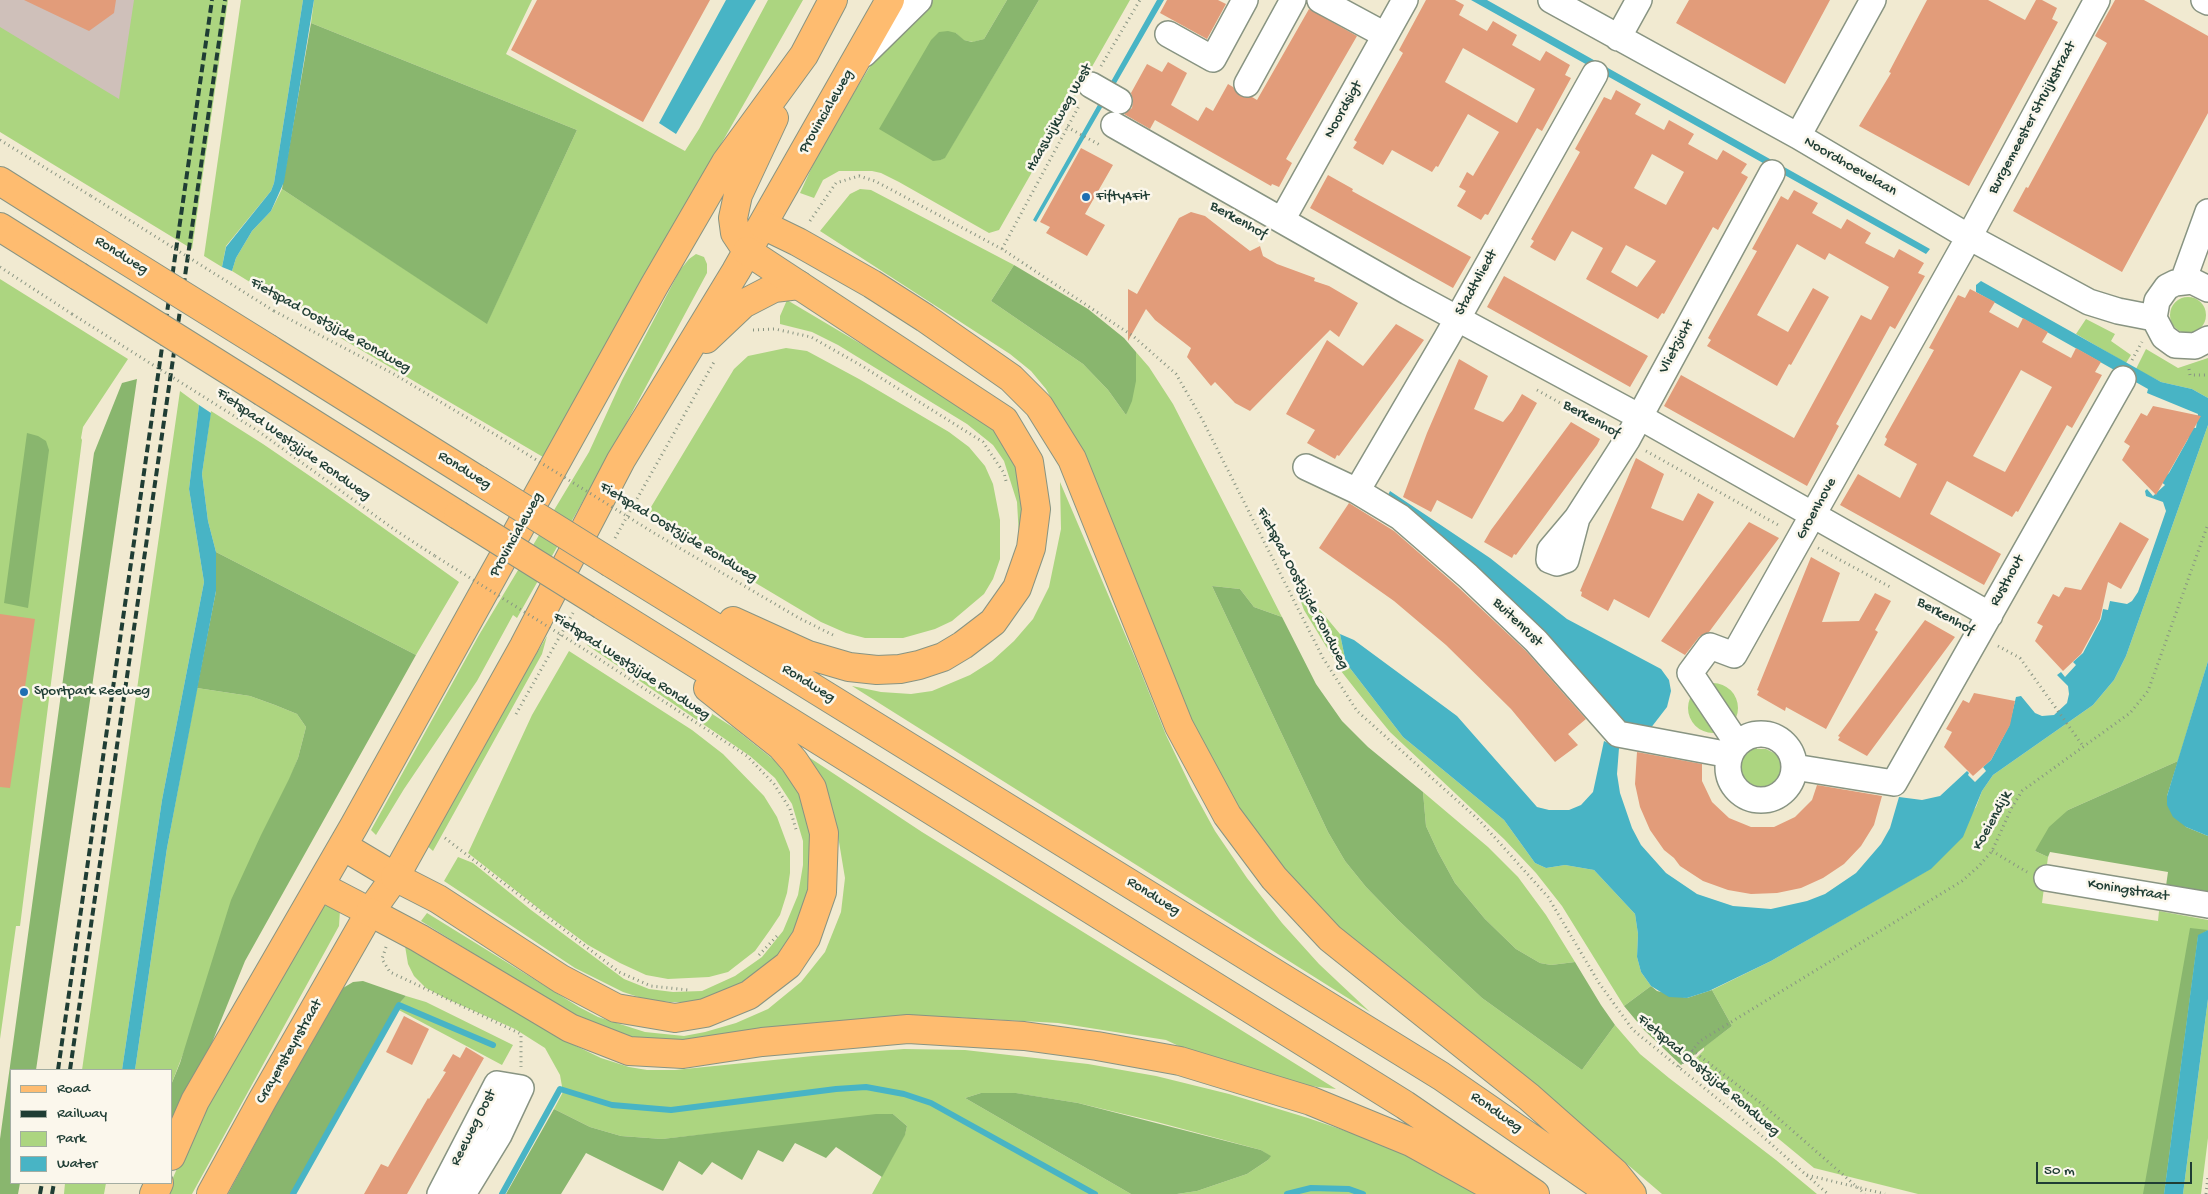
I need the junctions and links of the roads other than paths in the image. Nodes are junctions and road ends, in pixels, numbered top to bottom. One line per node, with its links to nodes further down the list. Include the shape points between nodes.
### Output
1 (833, 0): 17 (main road, Provincialeweg)
2 (890, 0): 18 (main road, Provincialeweg)
3 (919, 0): 18 (street)
4 (1245, 0): 14 (street, via 1213,59)
5 (1293, 0): 20 (street)
6 (1320, 0): 15 (street)
7 (1405, 0): 15 (street, Noordsigt)
8 (1551, 0): 16 (street, Noordhoevelaan)
9 (1639, 0): 16 (street)
10 (1873, 0): 22 (street)
11 (2096, 0): 31 (street, Burgemeester Struijkstraat)
12 (2204, 0): 13 (street)
13 (2208, 2)
14 (1168, 34)
15 (1385, 35): 27 (street, Noordsigt)
16 (1618, 38): 22 (street, Noordhoevelaan)
17 (804, 55): 26 (main road, Provincialeweg, via 747,174); 28 (main road, Provincialeweg, via 726,162)
18 (855, 63): 29 (main road, Provincialeweg)
19 (1595, 74): 36 (street, Stadtvliedt)
20 (1247, 84)
21 (1091, 85): 27 (street, Berkenhof, via 1112,124)
22 (1798, 136): 31 (street, Noordhoevelaan)
23 (1772, 173): 40 (street, Vlietzicht)
24 (0, 181): 45 (main road, Rondweg, bridge)
25 (2208, 212): 33 (street)
26 (733, 218): 28 (main road); 29 (main road, via 748,218); 32 (main road, via 735,233)
27 (1282, 220): 36 (street, Berkenhof)
28 (690, 224): 50 (main road, Provincialeweg)
29 (763, 224): 32 (main road, Provincialeweg); 63 (main road, via 872,284 925,318 1011,378 1039,406 1072,459 1179,726 1227,815 1274,878 1330,938 1529,1097 1615,1173)
30 (0, 228): 46 (main road, bridge)
31 (1970, 237): 35 (street, Noordhoevelaan, via 2089,302 2118,312); 43 (street, Groenhove)
32 (747, 251): 34 (main road); 38 (main road, Provincialeweg)
33 (2202, 284): 35 (street, via 2167,287 2157,301)
34 (799, 286): 38 (main road, Provincialeweg, via 774,288 743,304); 45 (main road, via 1004,420 1029,462 1036,509 1031,548 1017,588 993,622 964,645 919,665 877,670 849,667 808,655)
35 (2154, 318): 37 (street, via 2164,337 2176,345 2195,346)
36 (1457, 319): 40 (street, Berkenhof); 42 (street, Stadtvliedt)
37 (2208, 339)
38 (681, 362): 51 (main road, Provincialeweg, via 621,460 524,646)
39 (2128, 368): 47 (street, Rusthout)
40 (1640, 417): 43 (street, Berkenhof); 44 (street, Vlietzicht)
41 (1306, 467): 42 (street, Buitenrust)
42 (1357, 491): 48 (street, Buitenrust, via 1400,517 1468,576 1536,641 1618,734)
43 (1813, 515): 47 (street, Berkenhof); 48 (street, Groenhove, via 1734,654 1710,646 1690,673)
44 (1577, 518)
45 (629, 575): 62 (main road, Rondweg, via 1441,1076)
46 (609, 610): 51 (main road, via 781,746 812,788 824,833 822,892 806,938 788,966 749,995 705,1013 675,1018 616,1008 560,979 438,899); 61 (main road, via 1405,1105)
47 (1984, 625): 49 (street, Rusthout, via 1894,783)
48 (1734, 749): 49 (street, via 1751,735 1772,735 1788,748); 49 (street, via 1728,764 1731,781 1750,798 1768,799 1784,791 1793,776)
49 (1794, 767)
50 (343, 846): 51 (main road); 53 (main road, Provincialeweg)
51 (395, 877): 55 (main road, Provincialeweg)
52 (2047, 878): 54 (street, Koningstraat)
53 (320, 886): 55 (main road); 56 (main road, via 195,1102)
54 (2208, 904)
55 (370, 912): 57 (main road, Crayensteynstraat); 60 (main road, via 570,1028 629,1051 683,1054 762,1042 908,1029 1024,1036 1098,1046 1180,1061 1311,1101 1411,1142)
56 (172, 1154)
57 (212, 1194)
58 (440, 1194): 59 (street, Reeweg Oost, via 497,1084 521,1088 499,1135)
59 (463, 1194)
60 (1505, 1194)
61 (1535, 1194)
62 (1612, 1194)
63 (1632, 1194)

